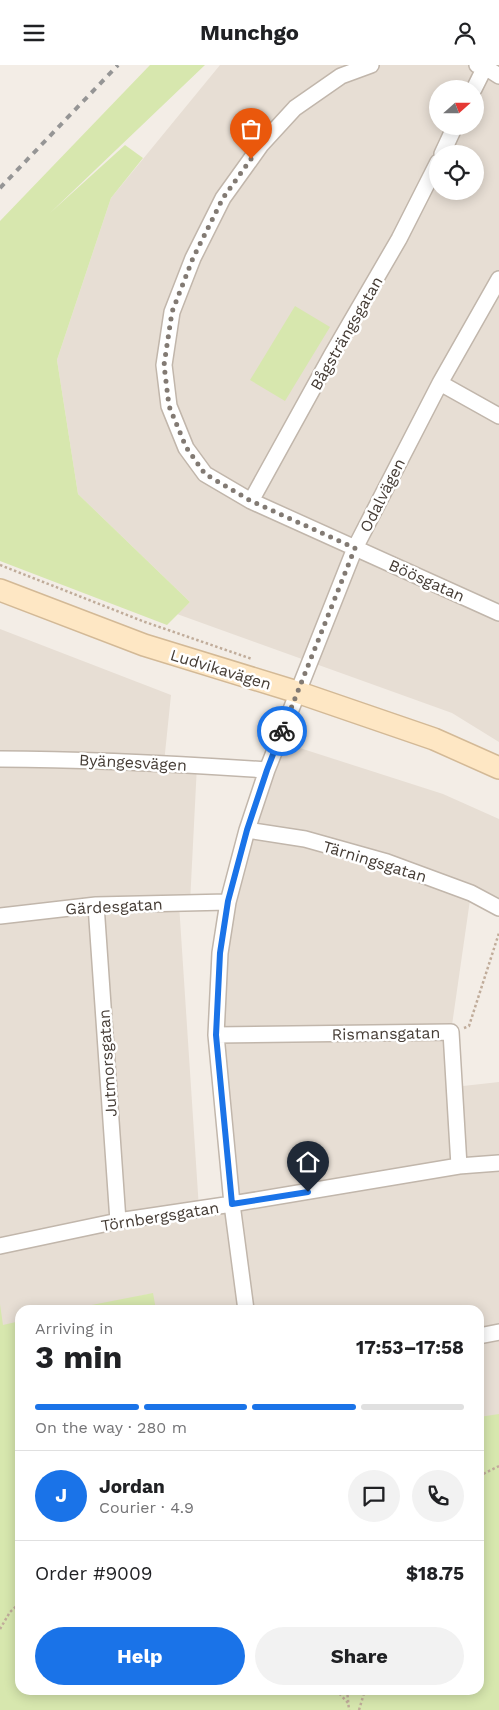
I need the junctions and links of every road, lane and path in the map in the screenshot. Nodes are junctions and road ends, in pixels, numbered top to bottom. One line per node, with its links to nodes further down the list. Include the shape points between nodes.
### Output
1 (371, 65): 9 (street, Böösgatan, via 341,77 295,108 261,145 223,198 193,258 172,312 164,365 169,406 186,447 205,474)
2 (482, 66): 3 (street); 4 (street)
3 (499, 76)
4 (477, 80)
5 (429, 181): 9 (street, Bågsträngsgatan)
6 (499, 279): 7 (street, Odalvägen)
7 (440, 383): 8 (street); 10 (street, Odalvägen)
8 (499, 416)
9 (251, 501): 10 (street, Böösgatan)
10 (355, 548): 13 (street, Böösgatan); 15 (street, Odalvägen)
11 (0, 565): 14 (path, via 145,622)
12 (0, 590): 15 (street, Ludvikavägen, via 144,645)
13 (499, 613)
14 (257, 661)
15 (297, 692): 17 (street, Ludvikavägen, via 434,739); 18 (street, Odalvägen)
16 (0, 759): 18 (street, Byängesvägen, via 164,763)
17 (499, 768)
18 (267, 770): 19 (street, Odalvägen)
19 (247, 830): 20 (street, Odalvägen); 22 (street, Tärningsgatan, via 305,839 387,862 471,893)
20 (228, 901): 21 (street, Gärdesgatan); 26 (street, Odalvägen, via 220,953)
21 (96, 905): 23 (street, Gärdesgatan); 30 (street, Jutmorsgatan)
22 (499, 908)
23 (0, 916)
24 (499, 933): 25 (path, via 469,1026)
25 (451, 1032): 26 (street, Rismansgatan); 28 (street, Rismansgatan)
26 (216, 1035): 29 (street, Odalvägen)
27 (499, 1163): 28 (street, Törnbergsgatan)
28 (459, 1166): 29 (street, Törnbergsgatan)
29 (232, 1204): 30 (street, Törnbergsgatan); 32 (street, Odalvägen)
30 (118, 1221): 31 (street, Törnbergsgatan)
31 (0, 1246)
32 (245, 1305)
33 (499, 1332): 34 (street)
34 (484, 1335)
35 (499, 1466): 36 (path)
36 (484, 1473)
37 (15, 1608): 38 (path)
38 (0, 1629)
39 (341, 1695): 42 (path)
40 (348, 1695): 42 (path)
41 (364, 1695): 44 (path)
42 (349, 1703): 43 (path)
43 (349, 1710)
44 (359, 1710)

